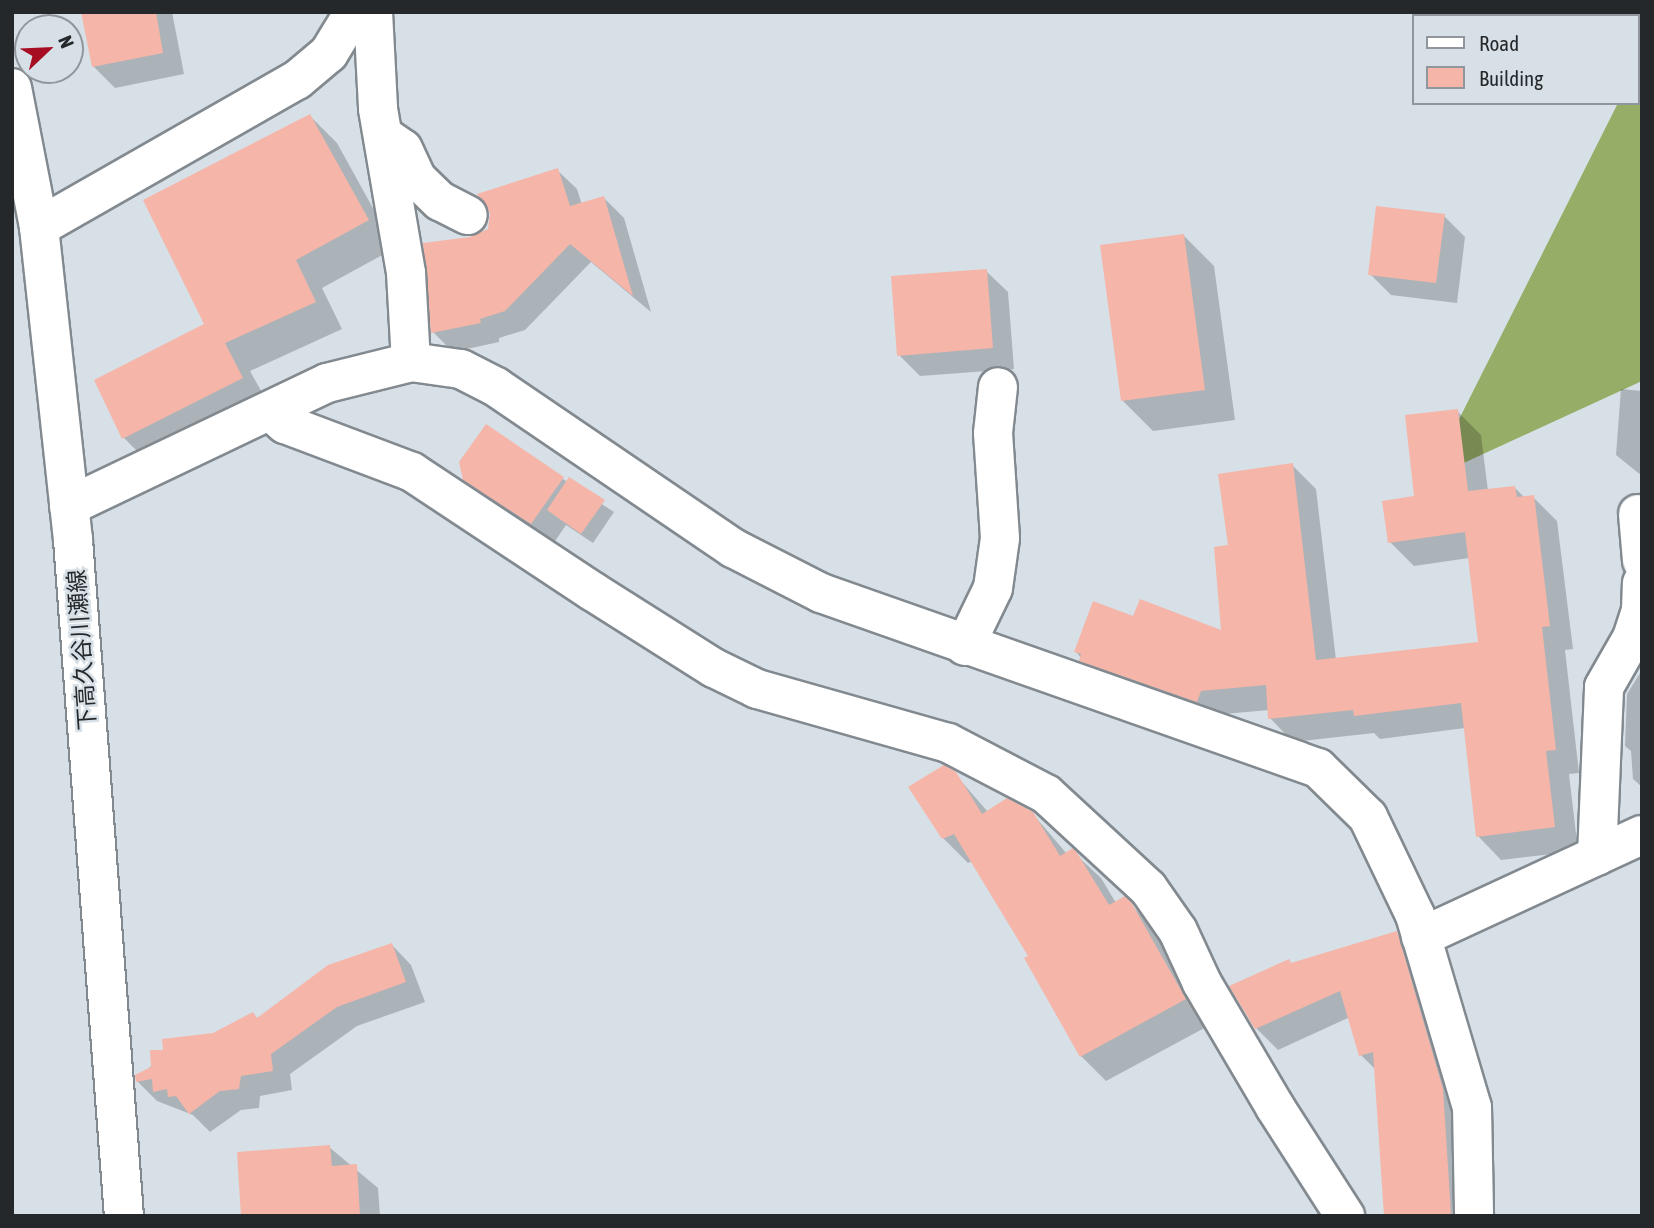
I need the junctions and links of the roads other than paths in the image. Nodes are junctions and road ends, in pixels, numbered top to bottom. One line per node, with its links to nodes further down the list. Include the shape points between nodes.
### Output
1 (354, 12): 6 (street, via 328,52 298,80)
2 (373, 12): 4 (street)
3 (12, 88): 6 (street, 下高久谷川瀬線)
4 (383, 135): 5 (street, via 402,149 417,179 432,194); 7 (street, via 406,273)
5 (468, 215)
6 (39, 227): 10 (street, 下高久谷川瀬線)
7 (411, 362): 9 (street, via 327,383); 15 (street, via 461,369 496,387 733,548 821,593)
8 (998, 387): 15 (street, via 993,433 1000,538 993,588)
9 (270, 411): 10 (street); 20 (street, via 285,424 412,472 592,591 746,684 948,743 1046,794 1148,888 1178,931 1202,983 1275,1107)
10 (69, 506): 19 (street, 下高久谷川瀬線)
11 (1638, 514): 12 (street)
12 (1642, 561)
13 (1642, 583): 14 (street)
14 (1637, 638): 17 (street, via 1604,687)
15 (965, 646): 18 (street, via 1318,768 1368,817)
16 (1642, 835): 17 (street)
17 (1597, 856): 18 (street)
18 (1421, 937): 21 (street, via 1472,1107)
19 (124, 1216)
20 (1345, 1216)
21 (1474, 1216)

